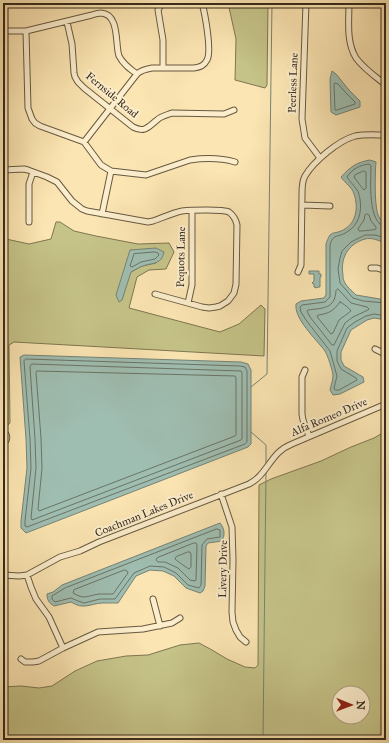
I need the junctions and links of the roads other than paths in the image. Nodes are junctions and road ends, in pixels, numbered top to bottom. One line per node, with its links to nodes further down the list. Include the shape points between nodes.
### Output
1 (162, 3): 8 (street, via 158,10 163,40)
2 (202, 3): 8 (street, via 208,36 207,61 200,67)
3 (306, 3): 15 (street, Peerless Lane, via 302,119 305,138)
4 (349, 3): 10 (street, via 349,30 356,58)
5 (67, 22): 7 (street); 9 (street, via 102,13 108,16 114,24 119,56); 11 (street, Fernside Road, via 75,77 84,88)
6 (3, 31): 7 (street)
7 (26, 31): 14 (street, via 28,108 32,119 40,126)
8 (163, 67): 9 (street, via 145,69)
9 (136, 74): 11 (street)
10 (386, 85)
11 (111, 108): 12 (street, Fernside Road, via 138,129 148,128 158,119 172,113 224,114); 14 (street)
12 (234, 110)
13 (386, 135): 15 (street, via 355,136 342,141)
14 (84, 142): 18 (street, via 101,165)
15 (320, 158): 20 (street, via 304,177)
16 (235, 162): 18 (street, via 196,159 146,175)
17 (3, 170): 19 (street, via 24,169)
18 (111, 171): 23 (street)
19 (33, 172): 23 (street, via 57,182 82,209); 24 (street, via 28,189)
20 (302, 205): 21 (street); 27 (street, via 302,264)
21 (330, 206)
22 (192, 211): 23 (street, via 183,211 148,222); 29 (street, Pequots Lane, via 192,286); 29 (street, via 224,210 234,218 236,284 234,293 216,308)
23 (102, 214)
24 (29, 222)
25 (372, 268): 26 (street)
26 (386, 271)
27 (298, 272)
28 (155, 294): 29 (street)
29 (188, 303)
30 (375, 349): 31 (street)
31 (386, 353)
32 (305, 370): 35 (street, via 302,377 302,414)
33 (386, 404): 35 (street, Alfa Romeo Drive)
34 (3, 431): 36 (street, via 7,435)
35 (309, 436): 38 (street, Alfa Romeo Drive)
36 (4, 444): 37 (street)
37 (3, 450)
38 (282, 450): 39 (street, Coachman Lakes Drive, via 256,480)
39 (221, 494): 41 (street, Coachman Lakes Drive, via 60,557); 45 (street, Livery Drive, via 231,522 233,537 233,622 240,637)
40 (3, 575): 41 (street, Coachman Lakes Drive)
41 (27, 575): 46 (street, via 36,599 49,617)
42 (153, 599): 44 (street)
43 (180, 618): 44 (street)
44 (160, 626): 46 (street, via 98,632)
45 (246, 642)
46 (63, 648): 47 (street, via 38,661 25,662)
47 (21, 659)

